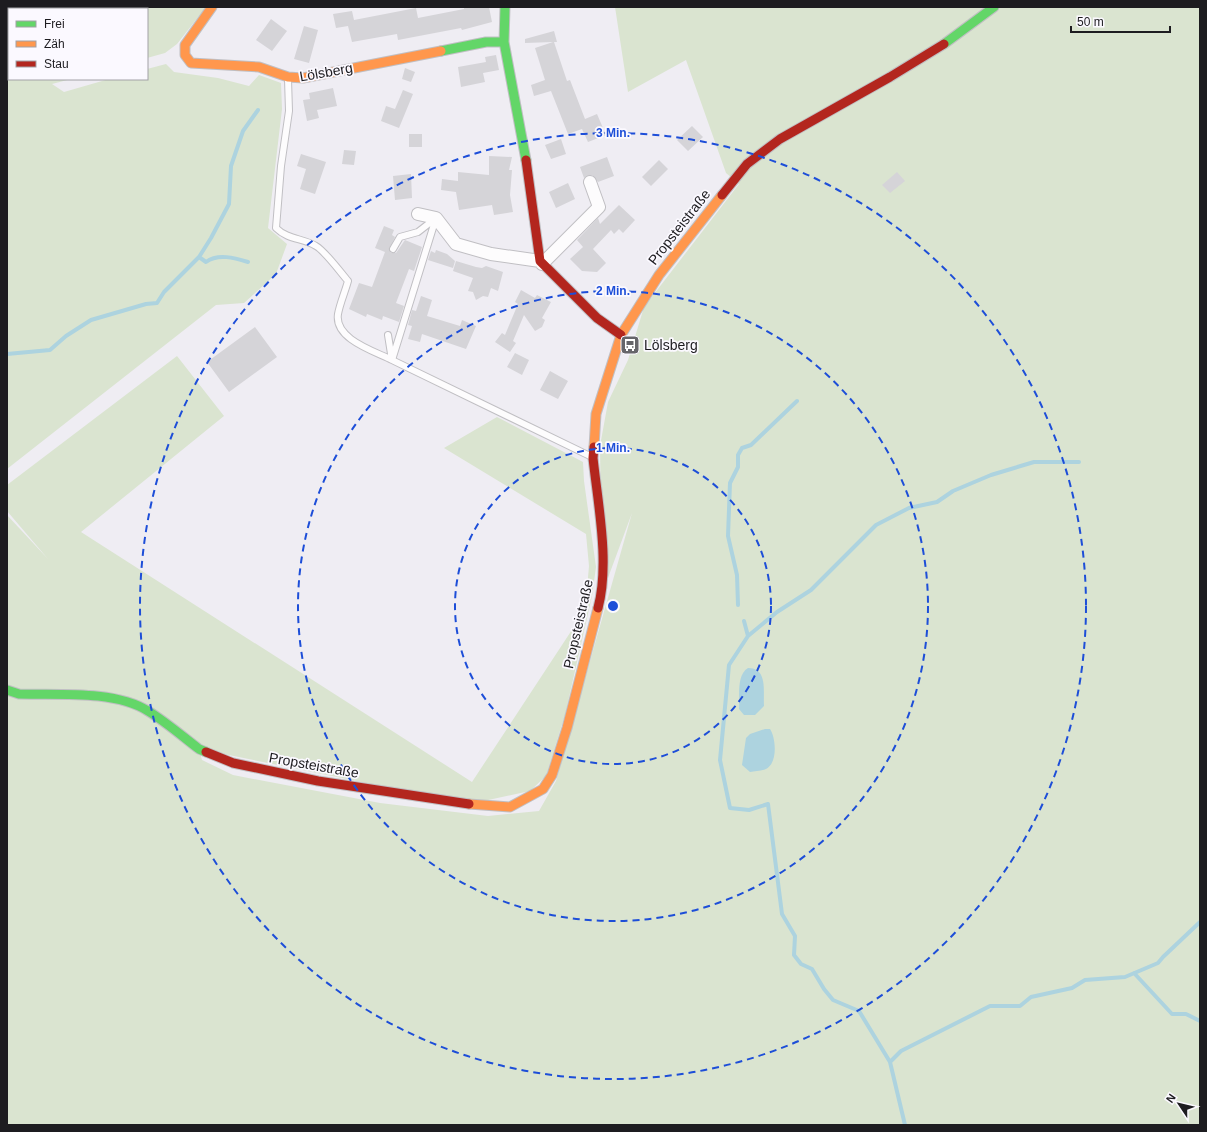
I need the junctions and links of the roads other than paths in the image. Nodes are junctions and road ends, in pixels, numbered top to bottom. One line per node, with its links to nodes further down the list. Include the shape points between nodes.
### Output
1 (212, 7): 5 (street, Lölsberg, via 185,44 185,55 191,64 258,67)
2 (505, 7): 4 (street)
3 (994, 7): 12 (street, Propsteistraße, via 953,38 780,138 747,164 658,275)
4 (504, 42): 5 (street, Lölsberg, via 486,42 303,78); 10 (street, via 525,149)
5 (288, 77): 13 (lane, via 289,111 276,228 283,235 316,246 324,252 348,281 338,315 338,326 356,342)
6 (590, 182): 10 (street, via 599,207)
7 (418, 214): 8 (street)
8 (436, 218): 9 (lane, via 418,232 400,237); 10 (street, via 456,244 491,254); 13 (lane)
9 (393, 248)
10 (541, 262): 12 (street, via 597,318)
11 (388, 335): 13 (lane)
12 (620, 335): 14 (street, Propsteistraße, via 596,414)
13 (392, 360): 14 (lane)
14 (593, 458): 15 (street, Propsteistraße, via 604,568 602,594 552,775 543,789 531,798 510,807 470,804 318,782 254,769 199,749 148,710 124,701 101,696 19,694)
15 (7, 690)

